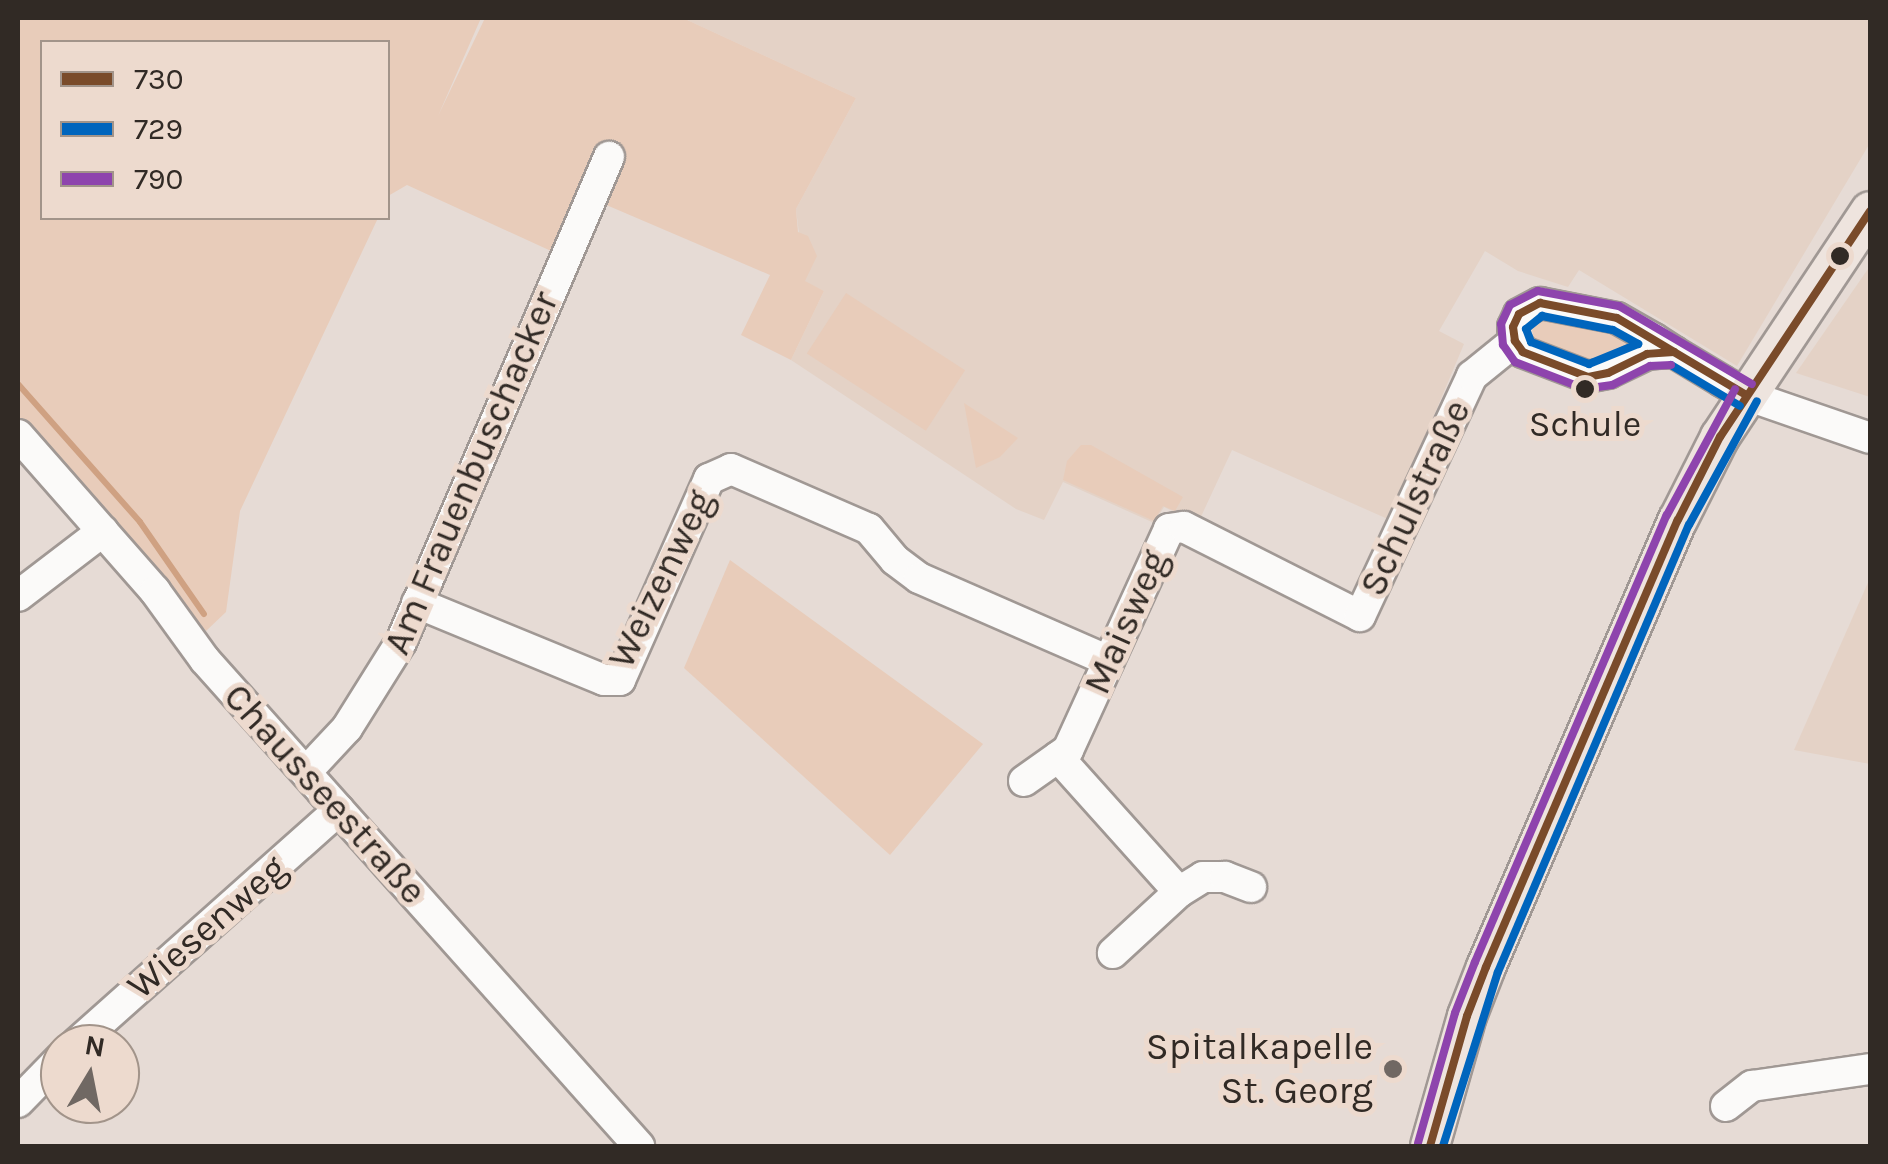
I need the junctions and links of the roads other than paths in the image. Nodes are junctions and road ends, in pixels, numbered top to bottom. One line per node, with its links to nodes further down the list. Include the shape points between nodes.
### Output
1 (609, 157): 10 (street, Am Frauenbuschacker)
2 (1870, 212): 5 (main road)
3 (1514, 341): 4 (street, via 1524,352 1588,376 1647,354); 4 (street, Schulstraße, via 1519,314 1540,303 1617,318); 11 (street, Schulstraße, via 1472,376)
4 (1674, 352): 5 (street, Schulstraße)
5 (1746, 394): 7 (street, Schulstraße); 26 (main road, via 1678,520 1486,967)
6 (18, 435): 8 (street, Chausseestraße)
7 (1870, 438)
8 (103, 531): 9 (street); 14 (street, Chausseestraße)
9 (18, 596)
10 (416, 603): 12 (street, Weizenweg, via 604,680 620,680 709,479 731,470 869,529 919,578); 14 (street, Am Frauenbuschacker, via 380,679)
11 (1360, 616): 12 (street, Maisweg, via 1184,527 1169,529)
12 (1108, 661): 13 (street, Maisweg, via 1068,750)
13 (1058, 757): 15 (street, Maisweg); 18 (street)
14 (306, 772): 16 (street, Chausseestraße)
15 (1024, 782)
16 (339, 810): 20 (street, Wiesenweg); 25 (street, Chausseestraße)
17 (1251, 887): 18 (street, via 1204,877)
18 (1178, 892): 19 (street)
19 (1113, 953)
20 (98, 1024)
21 (1870, 1068): 24 (street, via 1752,1086)
22 (40, 1079): 23 (street)
23 (18, 1102)
24 (1726, 1106)
25 (639, 1146)
26 (1430, 1146)

